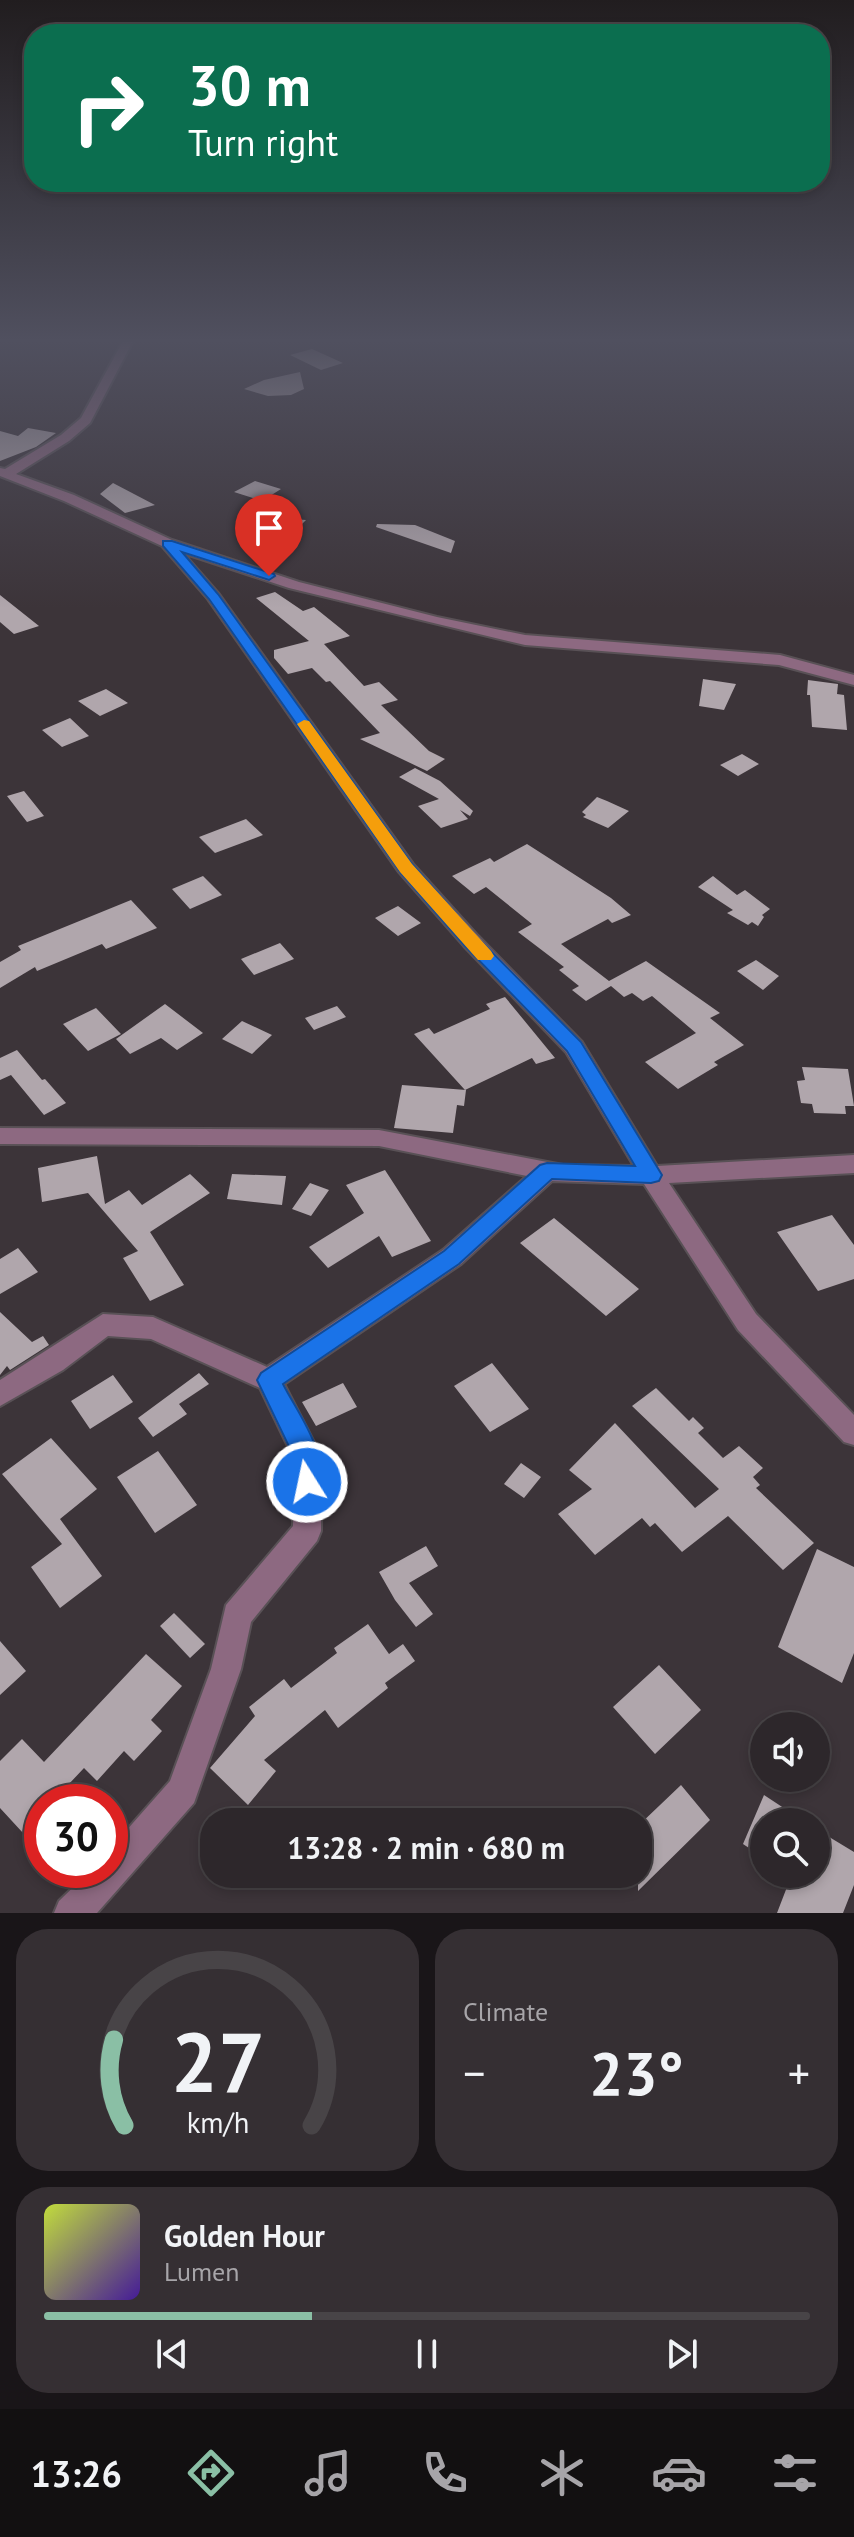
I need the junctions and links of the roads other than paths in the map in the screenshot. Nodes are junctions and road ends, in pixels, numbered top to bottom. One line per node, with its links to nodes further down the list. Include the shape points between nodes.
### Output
1 (74, 430): 2 (street)
2 (3, 473): 3 (street)
3 (167, 543): 4 (street, via 294,585 525,640 780,660); 8 (street, via 213,596 406,868 574,1047)
4 (854, 680)
5 (0, 1136): 7 (street, via 379,1138)
6 (854, 1164): 8 (street)
7 (547, 1171): 8 (street); 9 (street, via 452,1257)
8 (651, 1175): 11 (street, via 747,1322)
9 (269, 1380): 10 (street, via 153,1328 103,1325); 12 (street, via 308,1458 307,1531 237,1615 226,1669 182,1791)
10 (0, 1394)
11 (854, 1433)
12 (71, 1913)

